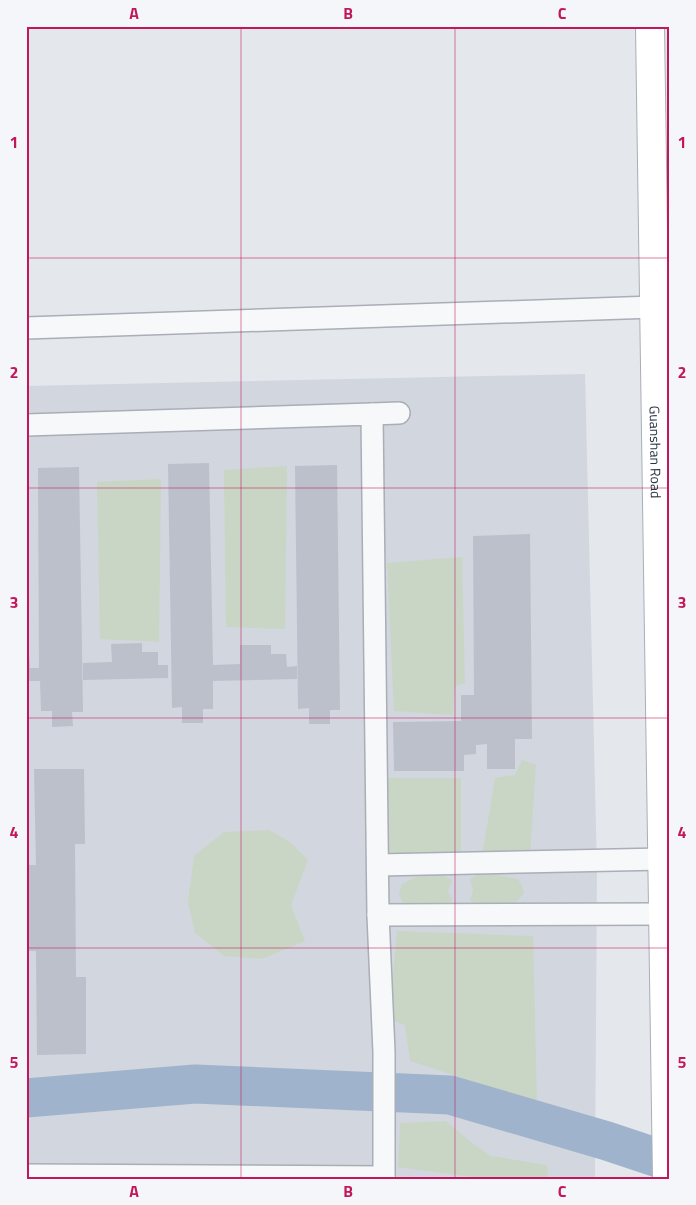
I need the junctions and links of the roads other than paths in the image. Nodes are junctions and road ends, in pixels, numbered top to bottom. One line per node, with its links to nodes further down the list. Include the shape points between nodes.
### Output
1 (650, 26): 2 (main road, Guanshan Road)
2 (654, 307): 3 (street); 7 (main road, Guanshan Road)
3 (26, 328)
4 (400, 413): 5 (street)
5 (372, 414): 6 (street); 8 (street)
6 (26, 425)
7 (663, 859): 8 (street); 10 (main road, Guanshan Road)
8 (378, 865): 9 (street)
9 (378, 915): 10 (street); 12 (street, via 384,1052)
10 (666, 926): 13 (main road, Guanshan Road)
11 (26, 1175): 12 (street)
12 (384, 1178)
13 (667, 1179)

